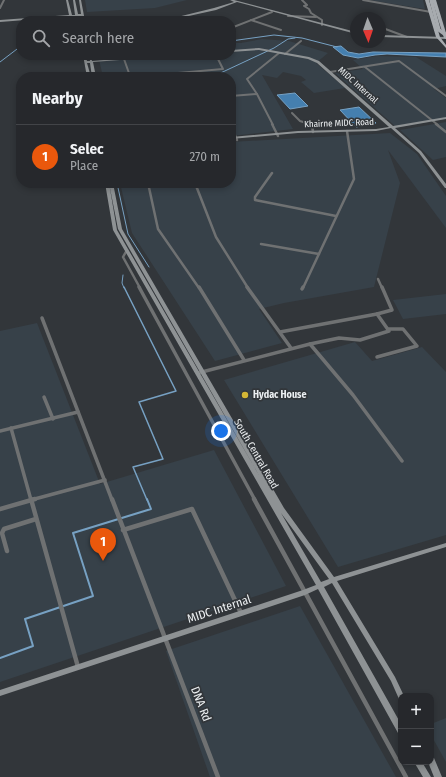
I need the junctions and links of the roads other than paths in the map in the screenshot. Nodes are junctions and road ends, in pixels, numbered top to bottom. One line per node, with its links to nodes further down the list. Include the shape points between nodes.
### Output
1 (4, 0): 12 (street)
2 (67, 0): 15 (main road)
3 (74, 0): 16 (main road)
4 (80, 0): 17 (main road)
5 (231, 0): 11 (main road)
6 (302, 0): 21 (street, via 307,5 304,6)
7 (363, 0): 14 (street)
8 (427, 0): 14 (main road)
9 (430, 0): 32 (main road, bridge, via 439,30)
10 (434, 0): 32 (main road)
11 (238, 1): 13 (main road); 19 (main road)
12 (0, 8)
13 (272, 12): 20 (main road); 24 (street)
14 (431, 12): 33 (main road)
15 (70, 15): 16 (main road); 18 (main road)
16 (77, 15): 17 (main road)
17 (82, 15)
18 (56, 16)
19 (184, 16)
20 (288, 16): 21 (street); 25 (main road)
21 (316, 17): 25 (street, via 322,20)
22 (16, 19): 23 (main road)
23 (0, 20)
24 (251, 20): 26 (street); 28 (street)
25 (322, 25): 29 (main road)
26 (236, 26)
27 (386, 29): 31 (street)
28 (281, 30)
29 (350, 32)
30 (386, 36): 31 (main road)
31 (408, 37): 33 (main road)
32 (446, 37): 33 (main road)
33 (438, 38): 35 (main road)
34 (301, 41): 38 (street)
35 (446, 47)
36 (236, 51): 37 (main road, MIDC Internal, via 259,49)
37 (279, 53): 38 (main road, MIDC Internal); 50 (street, via 247,79)
38 (285, 54): 49 (main road, MIDC Internal, via 309,58)
39 (113, 60): 43 (main road)
40 (124, 60): 47 (street)
41 (219, 60): 48 (street, via 223,68 219,70)
42 (86, 62): 43 (main road); 45 (main road)
43 (90, 62): 46 (main road)
44 (365, 67): 49 (street); 52 (street, via 399,61); 55 (street)
45 (88, 72)
46 (93, 72)
47 (129, 72)
48 (194, 72)
49 (330, 72): 56 (main road, MIDC Internal)
50 (257, 94): 51 (street); 60 (street)
51 (236, 96)
52 (446, 96)
53 (292, 113): 57 (street, via 300,121 311,124)
54 (446, 119): 55 (main road, Khairne MIDC Road)
55 (433, 122): 56 (main road, Khairne MIDC Road); 59 (street)
56 (393, 128): 58 (main road, Khairne MIDC Road, via 378,132); 63 (main road, MIDC Internal, via 420,152)
57 (313, 132): 58 (main road, Khairne MIDC Road); 60 (main road, Khairne MIDC Road)
58 (347, 132): 60 (main road, Khairne MIDC Road); 68 (street, via 354,179)
59 (446, 132)
60 (278, 135): 61 (main road, Khairne MIDC Road)
61 (236, 139)
62 (272, 173): 68 (street, via 255,200)
63 (446, 187)
64 (108, 188): 70 (main road, South Central Road, via 115,230)
65 (112, 188): 82 (main road, South Central Road, via 120,229)
66 (149, 188): 81 (street, via 158,229 192,276)
67 (197, 188): 77 (street, via 216,237)
68 (336, 216): 71 (street)
69 (261, 244): 71 (street)
70 (127, 250): 82 (main road, South Central Road); 98 (street, via 123,257)
71 (319, 254): 73 (street)
72 (378, 278): 74 (street, via 392,310)
73 (302, 289)
74 (377, 314): 76 (street); 77 (street)
75 (42, 318): 84 (street, DNA Rd)
76 (389, 328): 78 (street, via 390,331 387,333 360,340 340,338); 80 (street, via 402,329 417,346)
77 (280, 332): 79 (street)
78 (310, 344): 79 (street); 88 (street, via 353,394)
79 (291, 348): 81 (street)
80 (377, 357)
81 (244, 360): 82 (street)
82 (200, 372): 96 (main road, South Central Road, via 282,510); 97 (main road, South Central Road)
83 (44, 397): 85 (street)
84 (78, 412): 85 (street); 89 (street, DNA Rd)
85 (53, 418): 86 (street)
86 (11, 428): 87 (street); 90 (street)
87 (0, 431)
88 (402, 461)
89 (105, 480): 90 (street); 93 (street, DNA Rd)
90 (31, 501): 91 (street); 92 (street)
91 (0, 509)
92 (36, 519): 95 (street, via 4,529 2,533); 101 (street)
93 (122, 529): 99 (street, via 192,509); 100 (street, DNA Rd)
94 (446, 545): 96 (main road, MIDC Internal)
95 (7, 551)
96 (333, 580): 97 (main road, MIDC Internal); 103 (main road, South Central Road)
97 (320, 586): 98 (main road, MIDC Internal); 104 (main road, South Central Road)
98 (305, 592): 99 (main road, MIDC Internal); 108 (street)
99 (241, 613): 100 (main road, MIDC Internal)
100 (165, 638): 101 (main road, MIDC Internal); 107 (street, DNA Rd)
101 (78, 667): 102 (main road, MIDC Internal)
102 (0, 693)
103 (399, 693)
104 (400, 729)
105 (420, 765): 109 (main road)
106 (433, 765): 110 (main road)
107 (218, 777)
108 (406, 777)
109 (427, 777)
110 (438, 777)

